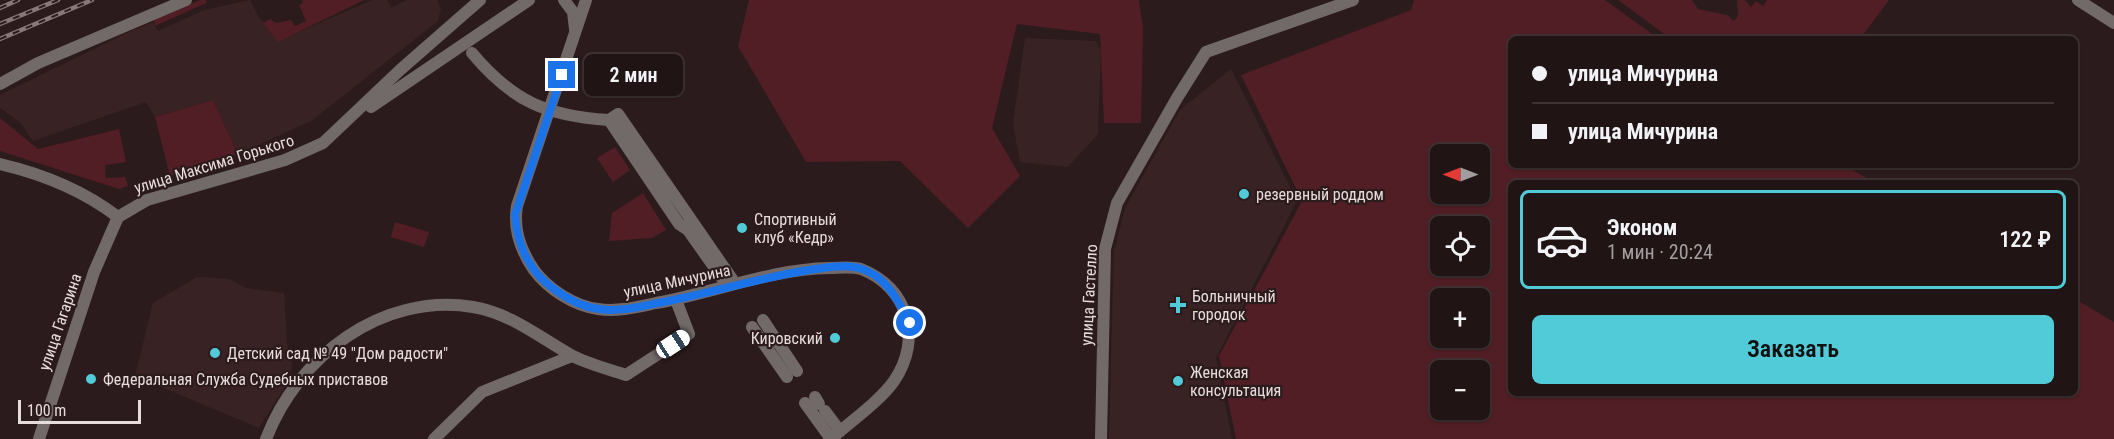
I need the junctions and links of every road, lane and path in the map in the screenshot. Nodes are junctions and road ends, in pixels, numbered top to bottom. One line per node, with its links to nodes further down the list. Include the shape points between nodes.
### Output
1 (186, 0): 13 (street, via 38,63)
2 (480, 0): 11 (street, улица Максима Горького)
3 (530, 0): 12 (street, улица Максима Горького)
4 (564, 0): 9 (street, via 573,12)
5 (586, 0): 9 (street, улица Мичурина)
6 (1353, 0): 27 (street, улица Гастелло, via 1206,52 1177,98 1117,204 1105,249)
7 (2078, 0): 8 (street)
8 (2114, 23)
9 (575, 38): 14 (street, улица Мичурина)
10 (472, 53): 14 (street, via 502,86)
11 (400, 70): 12 (street, via 399,79); 15 (street, улица Максима Горького)
12 (406, 82): 15 (street, улица Максима Горького)
13 (0, 84)
14 (549, 112): 18 (street, via 609,120 618,114); 19 (street, улица Мичурина, via 515,215 518,237 530,264 558,292 596,309 621,310)
15 (338, 131): 17 (street, улица Максима Горького, via 300,156 147,200)
16 (0, 164): 17 (street, via 63,183)
17 (118, 217): 24 (street, улица Гагарина, via 94,272)
18 (728, 280)
19 (676, 300): 21 (street, via 689,334 626,375); 23 (street, улица Мичурина, via 826,268 859,268 883,281 910,323 905,359 892,383)
20 (758, 324): 22 (street)
21 (572, 356): 25 (street, via 541,335 472,307 395,312 366,324 304,372); 26 (street, via 482,392)
22 (792, 374)
23 (834, 436): 23 (street, via 816,404)
24 (39, 439)
25 (266, 439)
26 (434, 439)
27 (1101, 439)

